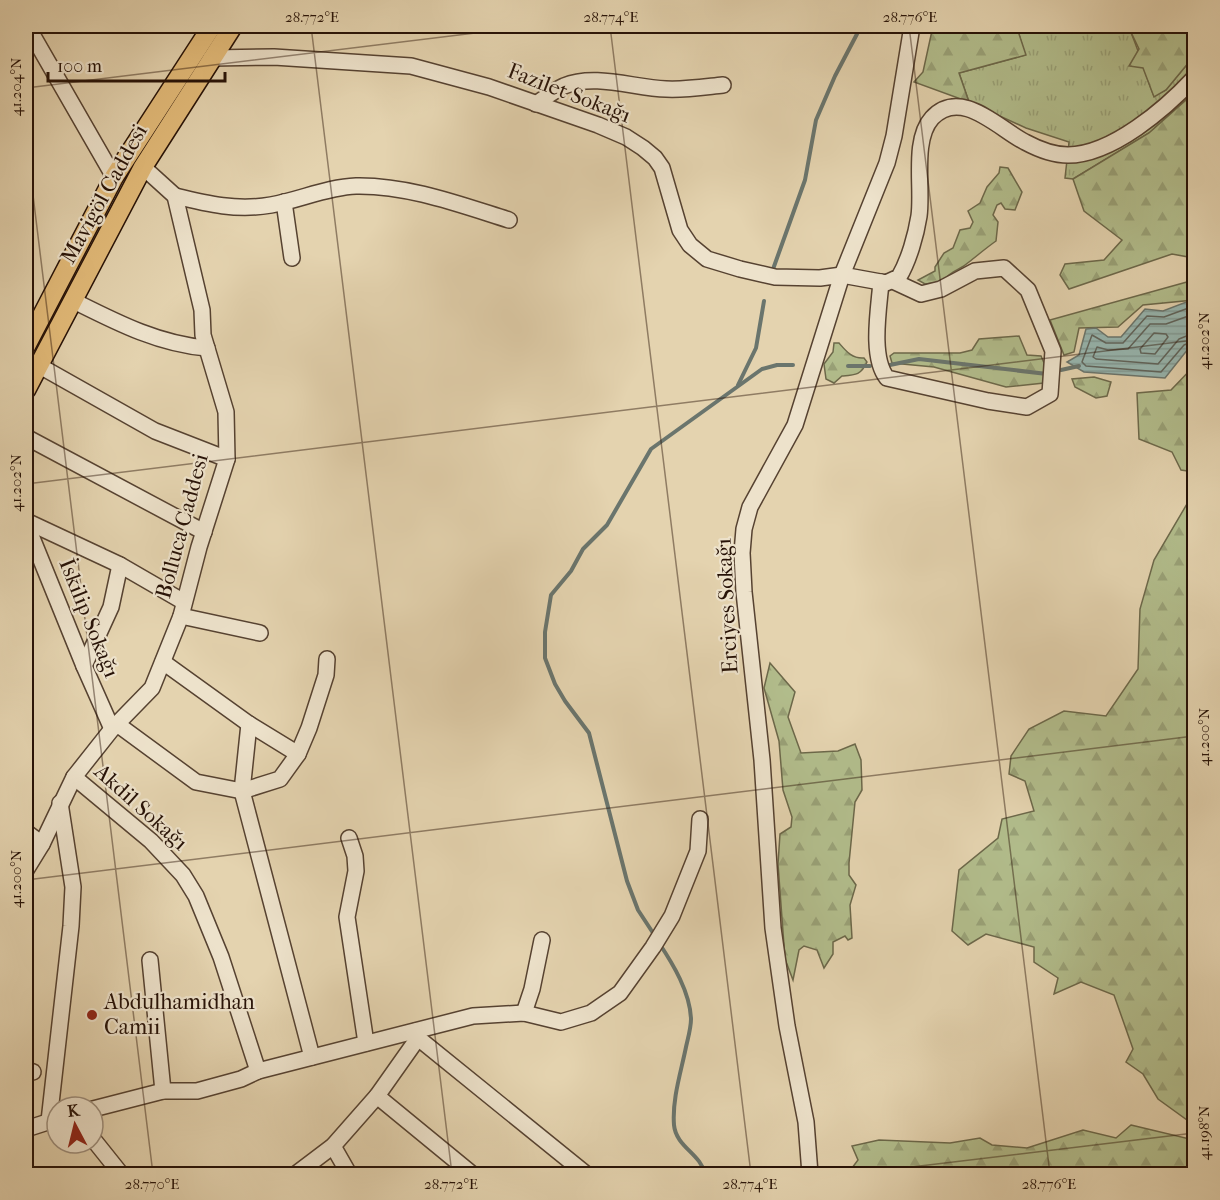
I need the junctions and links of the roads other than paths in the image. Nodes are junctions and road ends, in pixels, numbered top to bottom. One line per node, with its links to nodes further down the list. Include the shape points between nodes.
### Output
1 (212, 26): 10 (main road, Mavigöl Caddesi)
2 (233, 26): 5 (main road, Mavigöl Caddesi)
3 (912, 26): 15 (street, Erciyes Sokağı, via 887,163)
4 (26, 31): 10 (street, via 33,36)
5 (211, 58): 8 (street, Fazilet Sokağı, via 274,57 411,66); 9 (main road, Mavigöl Caddesi)
6 (1194, 78): 16 (street, via 1134,129 1098,149 1069,155 1023,142 970,109 938,113 922,140 919,216 903,270)
7 (723, 85): 8 (street, via 667,89 582,82 565,86)
8 (536, 104): 15 (street, Fazilet Sokağı, via 598,124 656,158 680,230 707,259 775,277)
9 (143, 167): 11 (street); 17 (main road, Mavigöl Caddesi)
10 (114, 177): 18 (main road, Mavigöl Caddesi)
11 (175, 196): 12 (street, via 238,208); 19 (street, Bolluca Caddesi)
12 (284, 202): 13 (street, via 335,188 374,186 452,202); 14 (street)
13 (509, 220)
14 (292, 258)
15 (842, 275): 16 (street, Fazilet Sokağı); 63 (street, Erciyes Sokağı, via 795,425 750,507 742,553 773,928 806,1122)
16 (887, 281): 16 (street, Fazilet Sokağı, via 921,294 941,289 975,271 1004,268 1028,290 1053,351 1050,394 1028,407 988,402 887,378 878,356)
17 (72, 300): 19 (street, via 125,327 183,346); 20 (main road, Mavigöl Caddesi)
18 (26, 346)
19 (207, 348): 23 (street, Bolluca Caddesi, via 226,412)
20 (38, 365): 21 (main road, Mavigöl Caddesi); 23 (street, via 155,431)
21 (26, 390)
22 (26, 437): 25 (street)
23 (227, 459): 25 (street, Bolluca Caddesi)
24 (26, 522): 26 (street); 31 (street, İskilip Sokağı)
25 (204, 532): 27 (street, Bolluca Caddesi)
26 (120, 565): 27 (street); 31 (street, via 111,607)
27 (182, 609): 28 (street); 30 (street, Bolluca Caddesi)
28 (260, 633)
29 (327, 658): 34 (street, via 326,675)
30 (163, 662): 32 (street); 33 (street, Bolluca Caddesi, via 152,688)
31 (84, 666): 33 (street, İskilip Sokağı)
32 (249, 724): 34 (street); 36 (street)
33 (114, 726): 35 (street, Bolluca Caddesi); 36 (street, via 195,782)
34 (298, 754): 36 (street, via 280,779)
35 (74, 777): 37 (street, Bolluca Caddesi); 49 (street, Akdil Sokağı, via 151,841 196,896 221,957)
36 (242, 791): 48 (street)
37 (60, 803): 41 (street, Bolluca Caddesi); 51 (street, via 74,887)
38 (700, 819): 45 (street, via 698,851 672,916 620,993 591,1013 561,1022)
39 (26, 832): 41 (street)
40 (349, 838): 47 (street, via 356,872 347,917)
41 (42, 844): 42 (street, Bolluca Caddesi)
42 (26, 870)
43 (542, 940): 45 (street)
44 (150, 960): 50 (street)
45 (524, 1013): 46 (street, via 473,1016)
46 (417, 1034): 47 (street); 52 (street); 62 (street)
47 (366, 1043): 48 (street)
48 (312, 1057): 49 (street)
49 (258, 1071): 50 (street, via 197,1091)
50 (163, 1091): 53 (street)
51 (55, 1095)
52 (376, 1096): 56 (street); 61 (street)
53 (105, 1106)
54 (45, 1123): 55 (street)
55 (26, 1129)
56 (333, 1146): 59 (street); 60 (street)
57 (105, 1154): 58 (street)
58 (121, 1174)
59 (296, 1174)
60 (349, 1174)
61 (472, 1174)
62 (586, 1174)
63 (810, 1174)

